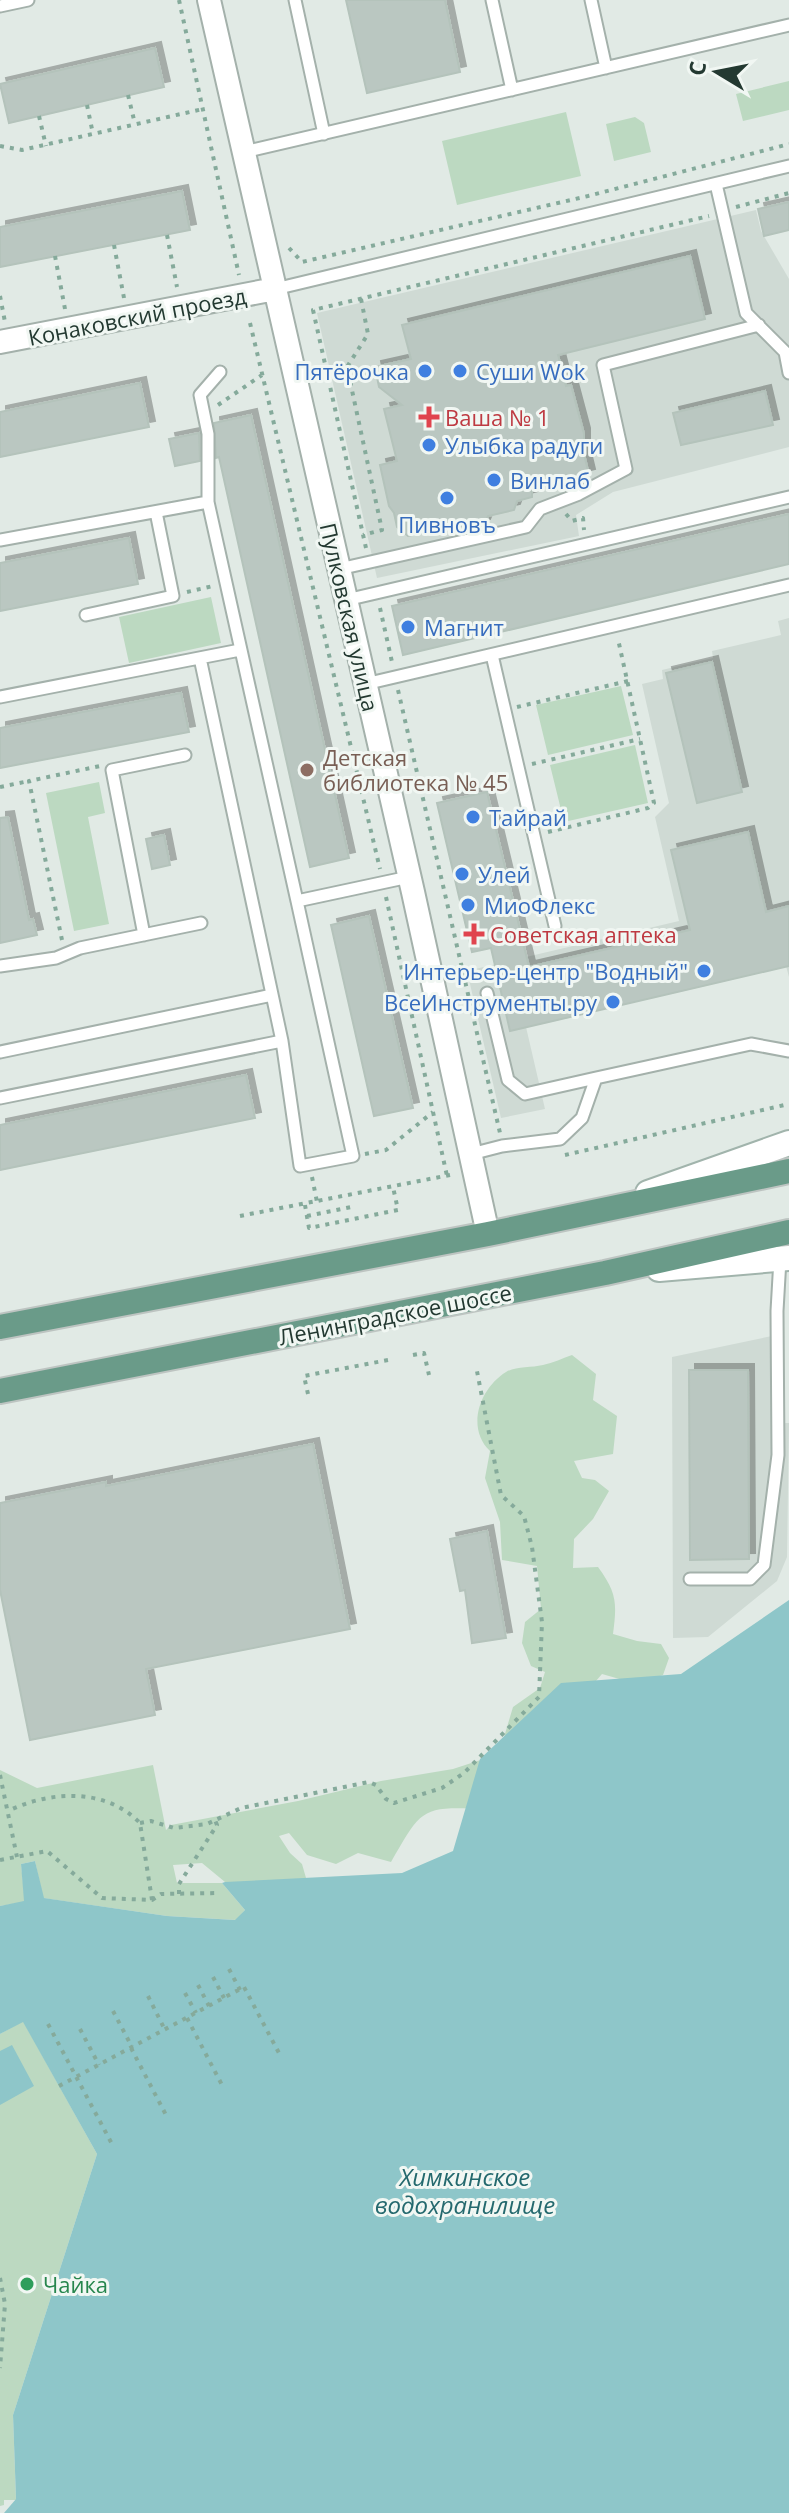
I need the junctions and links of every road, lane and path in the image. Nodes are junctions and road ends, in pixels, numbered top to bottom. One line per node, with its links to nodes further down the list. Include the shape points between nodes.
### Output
1 (28, 0): 7 (lane)
2 (179, 0): 13 (path)
3 (209, 0): 21 (street, Пулковская улица)
4 (295, 0): 16 (lane)
5 (492, 0): 10 (lane)
6 (591, 0): 9 (lane)
7 (0, 6)
8 (789, 25): 9 (lane)
9 (606, 68): 10 (lane)
10 (512, 90): 16 (lane)
11 (128, 95): 15 (path)
12 (87, 105): 17 (path)
13 (203, 109): 15 (path); 30 (path)
14 (39, 116): 20 (path)
15 (135, 125): 17 (path)
16 (324, 134): 21 (lane)
17 (93, 135): 20 (path)
18 (789, 144): 29 (path)
19 (0, 146): 20 (path)
20 (46, 146)
21 (244, 152): 32 (street, Пулковская улица)
22 (789, 166): 23 (lane)
23 (716, 184): 25 (lane); 32 (lane)
24 (789, 193): 25 (path)
25 (722, 213): 34 (path); 38 (lane, via 746,313)
26 (167, 235): 31 (path)
27 (114, 245): 35 (path)
28 (55, 256): 36 (path)
29 (302, 262)
30 (240, 277)
31 (177, 289)
32 (275, 289): 39 (street, Конаковский проезд); 52 (street, Пулковская улица)
33 (0, 296): 39 (path)
34 (361, 299): 49 (path, via 368,334 347,367 382,530); 49 (path, via 313,310)
35 (124, 300)
36 (65, 311)
37 (250, 323): 42 (path)
38 (759, 325): 41 (lane, via 785,352); 51 (lane, via 603,365 626,469 540,509 526,527)
39 (2, 333)
40 (220, 372): 43 (lane, via 200,395)
41 (789, 373)
42 (262, 375): 43 (path); 70 (path)
43 (203, 414): 45 (lane)
44 (789, 497): 55 (lane)
45 (208, 502): 46 (lane); 53 (lane)
46 (156, 512): 50 (lane); 56 (lane)
47 (583, 518): 48 (path)
48 (572, 521)
49 (363, 535): 51 (path)
50 (0, 540)
51 (369, 563): 52 (lane)
52 (339, 569): 57 (street, Пулковская улица)
53 (226, 583): 56 (path); 60 (lane)
54 (789, 585): 59 (lane)
55 (376, 593): 57 (lane); 63 (path)
56 (173, 596): 58 (lane)
57 (346, 600): 65 (street, Пулковская улица)
58 (86, 615)
59 (615, 626): 61 (lane); 64 (path)
60 (240, 650): 62 (lane); 79 (lane)
61 (492, 655): 63 (lane); 67 (lane)
62 (200, 658): 66 (lane); 86 (lane)
63 (395, 677): 65 (lane); 95 (path)
64 (628, 681): 67 (path); 68 (path)
65 (365, 684): 77 (street, Пулковская улица)
66 (0, 697)
67 (505, 710): 72 (lane)
68 (641, 739): 72 (path); 76 (path, via 652,806)
69 (185, 755): 73 (lane)
70 (354, 759): 71 (path); 78 (path)
71 (328, 765)
72 (518, 767): 76 (lane)
73 (112, 770): 74 (path, via 99,766); 82 (lane)
74 (29, 781): 75 (path); 83 (path)
75 (0, 787)
76 (534, 835): 81 (lane)
77 (409, 877): 78 (lane); 96 (street, Пулковская улица)
78 (383, 882): 79 (lane); 93 (path)
79 (297, 901): 97 (lane)
80 (201, 923): 82 (lane)
81 (555, 926)
82 (144, 935): 83 (lane)
83 (65, 954): 84 (lane)
84 (0, 966)
85 (487, 993): 90 (lane, via 508,1080 525,1094)
86 (272, 995): 87 (lane); 89 (lane)
87 (282, 1041): 91 (lane); 99 (lane, via 300,1166)
88 (789, 1051): 90 (lane, via 751,1044)
89 (0, 1052)
90 (596, 1078): 95 (lane, via 582,1118 560,1139)
91 (0, 1098)
92 (789, 1104): 98 (path)
93 (433, 1112): 97 (path, via 386,1150); 102 (path)
94 (789, 1143): 109 (main road)
95 (502, 1146): 96 (lane)
96 (471, 1154): 113 (street, Пулковская улица)
97 (353, 1156): 99 (lane)
98 (559, 1156)
99 (309, 1165): 106 (path)
100 (789, 1171): 109 (main road)
101 (455, 1174): 102 (path)
102 (447, 1176): 103 (path)
103 (393, 1187): 104 (path); 106 (path)
104 (394, 1194): 105 (path); 111 (path, via 398,1210 309,1228)
105 (384, 1196)
106 (317, 1202): 107 (path)
107 (305, 1205): 110 (path); 111 (path)
108 (356, 1206): 111 (path)
109 (593, 1212): 113 (main road)
110 (240, 1216)
111 (307, 1216)
112 (789, 1232): 115 (main road, Ленинградское шоссе)
113 (488, 1234): 116 (main road)
114 (784, 1258): 115 (main road); 123 (lane, via 777,1311 778,1455 764,1565 750,1579)
115 (605, 1273): 121 (main road, Ленинградское шоссе)
116 (0, 1327)
117 (413, 1355): 120 (path, via 424,1353)
118 (388, 1360): 122 (path, via 304,1376)
119 (476, 1366): 126 (path, via 501,1495 524,1516 532,1547 542,1622 539,1697 464,1773 442,1788 394,1803 369,1782 241,1808)
120 (429, 1375)
121 (0, 1391)
122 (308, 1394)
123 (690, 1579)
124 (0, 1775): 125 (path)
125 (8, 1811): 127 (path, via 29,1800 72,1794 120,1809); 128 (path)
126 (215, 1820): 127 (path, via 174,1828); 131 (path, via 217,1825 179,1884)
127 (140, 1823): 132 (path)
128 (17, 1857): 129 (path); 132 (path, via 47,1851 102,1898)
129 (0, 1860)
130 (220, 1893): 131 (path)
131 (179, 1894): 132 (path)
132 (152, 1900)
133 (229, 1969): 136 (path)
134 (213, 1977): 139 (path)
135 (198, 1985): 140 (path)
136 (240, 1990): 139 (path); 148 (path, via 244,1987)
137 (185, 1993): 142 (path)
138 (148, 1996): 146 (path)
139 (224, 1998): 140 (path)
140 (209, 2006): 142 (path)
141 (113, 2011): 147 (path)
142 (196, 2013): 143 (path)
143 (187, 2018): 146 (path); 151 (path)
144 (48, 2024): 150 (path)
145 (80, 2029): 149 (path)
146 (165, 2030): 147 (path)
147 (132, 2048): 149 (path); 153 (path)
148 (280, 2055)
149 (99, 2065): 150 (path)
150 (76, 2077): 152 (path); 154 (path)
151 (222, 2085)
152 (59, 2086)
153 (166, 2115)
154 (112, 2144)
155 (0, 2278): 156 (path, via 5,2304)
156 (0, 2368)

